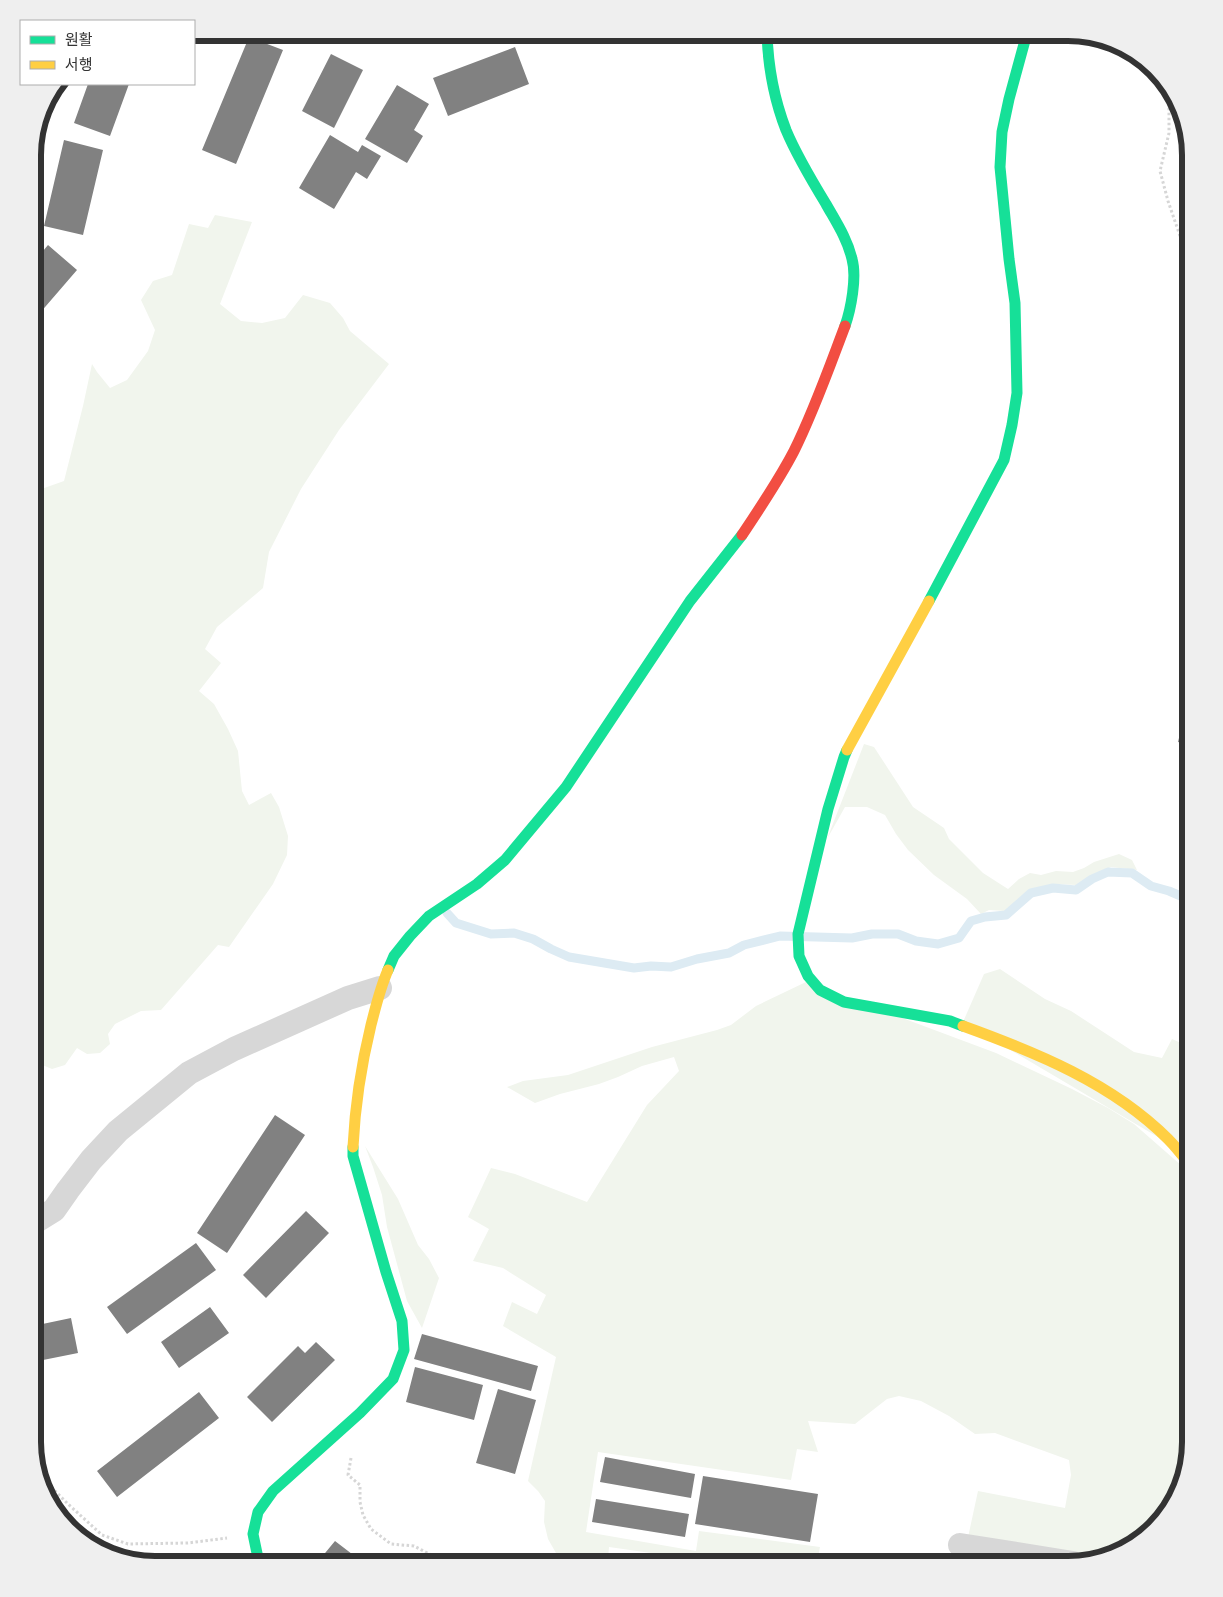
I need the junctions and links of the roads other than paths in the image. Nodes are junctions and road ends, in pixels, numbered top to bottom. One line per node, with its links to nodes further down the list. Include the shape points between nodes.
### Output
1 (767, 41): 3 (street, via 768,62 786,130 846,238 853,261 853,295 846,323 816,401 794,451 769,495 735,545 690,601 566,787 505,860 477,884 429,916 410,936 394,956)
2 (1025, 41): 4 (street, via 1004,124 1000,167 1018,360 1017,393 1004,460 844,757 798,934 799,956 808,976 820,990 844,1002 950,1021 1018,1046 1091,1082 1135,1111)
3 (380, 988): 5 (street, via 348,998 234,1049 189,1073 118,1131 91,1160 54,1210); 7 (street, via 362,1062 353,1156 402,1321 404,1350 393,1379 273,1491 258,1512 253,1534)
4 (1182, 1156)
5 (41, 1218)
6 (960, 1545): 8 (street)
7 (258, 1556)
8 (1029, 1556)

